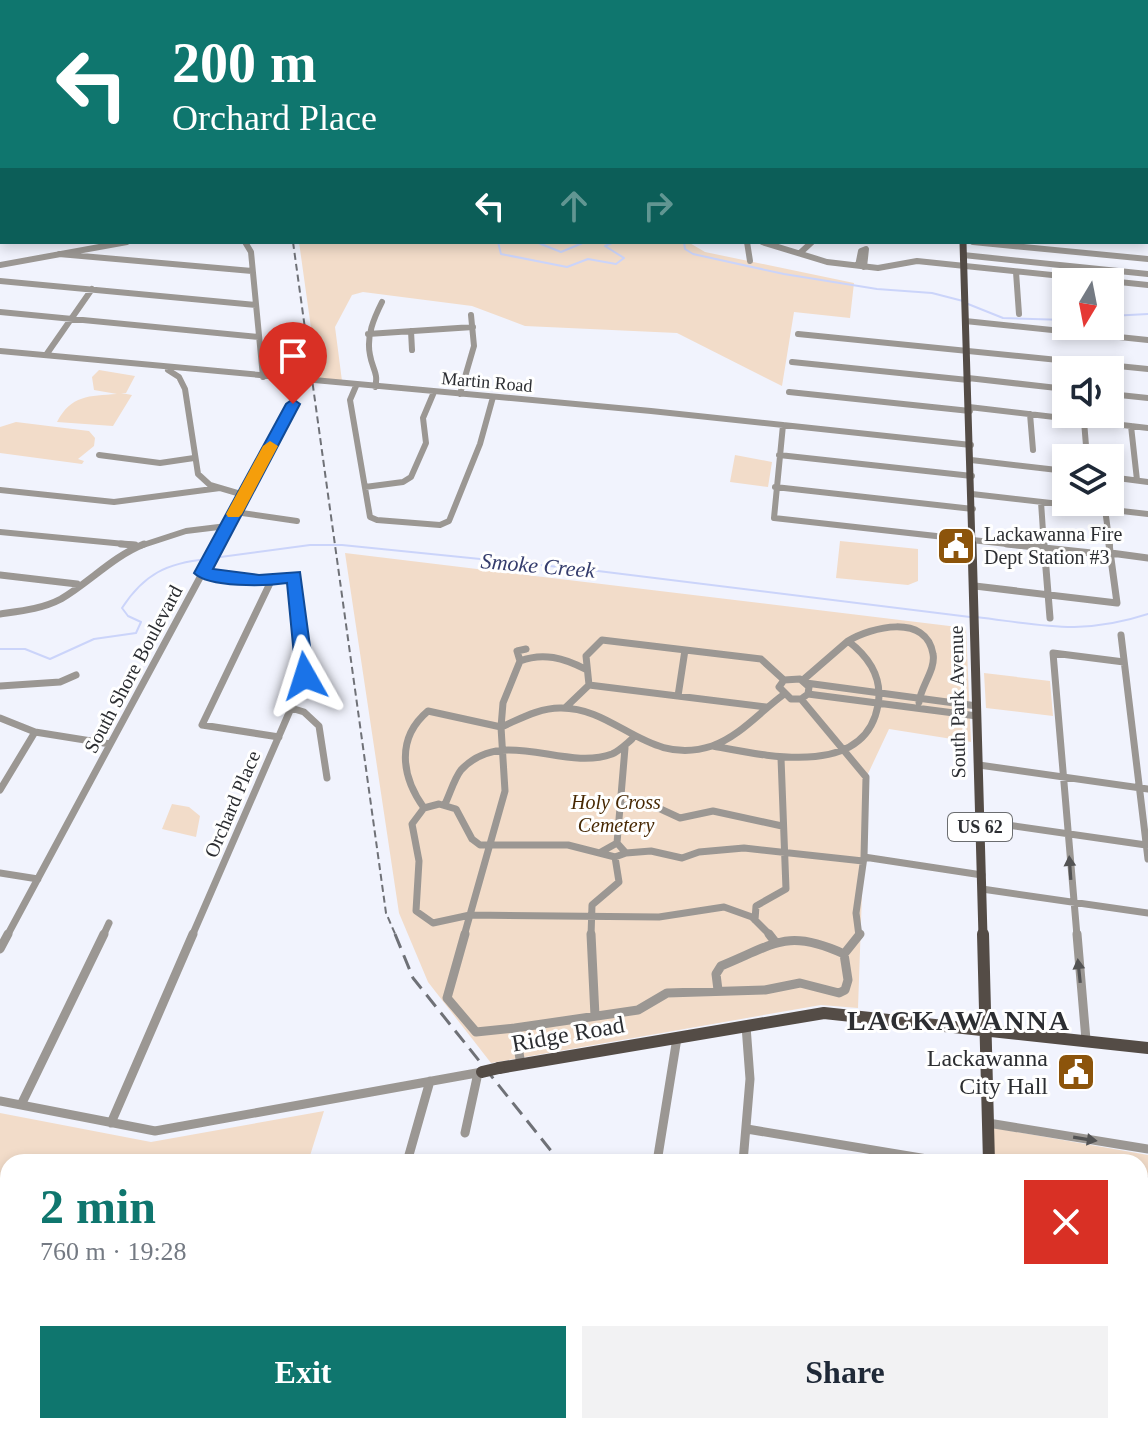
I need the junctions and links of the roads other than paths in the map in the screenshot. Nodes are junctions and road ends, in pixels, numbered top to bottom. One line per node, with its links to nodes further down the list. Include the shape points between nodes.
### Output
1 (1148, 156): 2 (street)
2 (1148, 167)
3 (116, 244): 11 (street)
4 (246, 244): 17 (street)
5 (747, 244): 14 (street)
6 (769, 244): 10 (street)
7 (810, 244): 10 (street)
8 (963, 244): 12 (main road, South Park Avenue / US 62)
9 (994, 244): 13 (street)
10 (800, 253): 16 (street, via 886,268 911,261)
11 (59, 254): 15 (street); 17 (street)
12 (963, 255): 16 (main road, South Park Avenue / US 62); 19 (street)
13 (1148, 259)
14 (750, 261)
15 (0, 265)
16 (963, 266): 18 (street); 31 (main road, South Park Avenue / US 62)
17 (252, 271): 26 (street)
18 (1016, 272): 20 (street); 28 (street)
19 (1148, 274)
20 (1052, 276)
21 (0, 281): 24 (street)
22 (1124, 283): 23 (street)
23 (1148, 285)
24 (92, 289): 26 (street); 30 (street)
25 (382, 302): 35 (street)
26 (256, 305): 37 (street)
27 (0, 312): 30 (street)
28 (1019, 314)
29 (471, 315): 32 (street)
30 (71, 319): 37 (street); 43 (street)
31 (965, 321): 33 (street); 40 (main road, South Park Avenue / US 62)
32 (473, 327): 34 (street); 54 (street, via 471,361)
33 (1052, 328)
34 (411, 331): 35 (street); 41 (street)
35 (368, 334): 50 (street)
36 (798, 334): 40 (street)
37 (259, 337): 47 (street)
38 (1124, 337): 39 (street)
39 (1148, 340)
40 (967, 349): 46 (street); 48 (main road, South Park Avenue / US 62)
41 (412, 350)
42 (0, 351): 43 (street, Martin Road)
43 (46, 355): 45 (street, Martin Road)
44 (792, 362): 48 (street)
45 (159, 367): 47 (street, Martin Road); 70 (street, via 184,385)
46 (1148, 369)
47 (263, 377): 49 (street, Martin Road)
48 (968, 379): 51 (street); 59 (main road, South Park Avenue / US 62)
49 (356, 386): 50 (street, Martin Road); 77 (street, via 350,400)
50 (375, 387): 52 (street, Martin Road)
51 (1052, 388)
52 (434, 392): 54 (street, Martin Road); 77 (street, via 422,422 426,443 411,477)
53 (789, 392): 59 (street)
54 (460, 394): 56 (street, Martin Road)
55 (1124, 395): 57 (street)
56 (493, 397): 62 (street, Martin Road); 77 (street, via 448,523 374,519)
57 (1148, 398)
58 (293, 404): 82 (street, South Shore Boulevard)
59 (970, 409): 60 (street); 66 (main road, South Park Avenue / US 62)
60 (1030, 414): 61 (street); 67 (street)
61 (1052, 417)
62 (783, 425): 66 (street, Martin Road); 69 (street)
63 (1124, 425): 64 (street)
64 (1131, 426): 65 (street); 75 (street)
65 (1148, 428)
66 (971, 445): 71 (main road, South Park Avenue / US 62)
67 (1033, 450)
68 (99, 455): 70 (street, via 160,463)
69 (779, 455): 73 (street); 78 (street)
70 (194, 458): 79 (street, via 201,477)
71 (971, 460): 72 (street); 73 (main road, South Park Avenue / US 62)
72 (1052, 469)
73 (972, 476): 81 (main road, South Park Avenue / US 62)
74 (1124, 479): 75 (street)
75 (1137, 480): 76 (street)
76 (1148, 482)
77 (365, 487)
78 (775, 487): 85 (street); 93 (street, via 774,518)
79 (220, 488): 80 (street, via 114,502); 82 (street)
80 (0, 490)
81 (972, 494): 83 (street); 85 (main road, South Park Avenue / US 62)
82 (244, 495): 87 (street, South Shore Boulevard)
83 (1041, 502): 84 (street); 95 (street)
84 (1052, 503)
85 (973, 509): 93 (main road, South Park Avenue / US 62)
86 (1124, 511): 88 (street)
87 (235, 512): 90 (street); 91 (street, South Shore Boulevard)
88 (1148, 514)
89 (1106, 516): 96 (street)
90 (297, 521)
91 (227, 526): 94 (street); 98 (street, South Shore Boulevard)
92 (0, 532): 94 (street, via 120,546)
93 (974, 539): 95 (street); 102 (main road, South Park Avenue / US 62)
94 (145, 543): 101 (street)
95 (1045, 547): 96 (street); 103 (street)
96 (1111, 554): 97 (street); 103 (street, via 1117,603)
97 (1148, 558)
98 (204, 570): 100 (street, Orchard Place); 136 (street, South Shore Boulevard)
99 (0, 575): 101 (street)
100 (272, 579): 127 (street, Orchard Place, via 294,576 305,676); 134 (street, via 202,725)
101 (77, 584): 104 (street, via 49,604)
102 (975, 586): 103 (street); 130 (main road, South Park Avenue / US 62)
103 (1049, 595): 105 (street)
104 (0, 614)
105 (1050, 618)
106 (1121, 635): 113 (street)
107 (848, 641): 117 (street); 120 (street, via 865,653 878,673); 124 (street, via 878,626 896,626 921,636 933,653 933,663)
108 (685, 650): 110 (street, via 602,640); 116 (street, via 761,659); 122 (street)
109 (534, 655): 111 (street); 112 (street); 112 (street, via 526,646 517,651)
110 (586, 656): 111 (street); 114 (street)
111 (571, 660): 114 (street)
112 (520, 661): 132 (street, via 503,703)
113 (1124, 662): 143 (street, via 1053,653); 145 (street)
114 (585, 669): 118 (street)
115 (76, 675): 119 (street, via 60,682)
116 (784, 680): 117 (street); 121 (street, via 779,687)
117 (804, 682): 120 (street); 123 (street)
118 (589, 685): 122 (street); 128 (street)
119 (0, 686)
120 (880, 693): 124 (street); 125 (street)
121 (783, 695): 123 (street); 126 (street)
122 (678, 696): 126 (street)
123 (805, 697): 125 (street); 139 (street)
124 (919, 698): 129 (street); 130 (street)
125 (879, 703): 129 (street); 139 (street, via 875,726)
126 (766, 707): 137 (street)
127 (291, 708): 134 (street, Orchard Place); 144 (street, via 313,716 321,726)
128 (565, 708): 132 (street); 135 (street, via 604,721)
129 (920, 708): 130 (street)
130 (977, 711): 142 (main road, South Park Avenue / US 62)
131 (0, 718): 133 (street)
132 (501, 727): 140 (street); 149 (street, via 423,714 403,760 411,792)
133 (35, 732): 136 (street); 146 (street)
134 (279, 737): 187 (street, Orchard Place)
135 (632, 739): 137 (street, via 676,750); 138 (street)
136 (110, 744): 163 (street, South Shore Boulevard)
137 (713, 746): 141 (street)
138 (625, 748): 140 (street, via 605,757); 148 (street)
139 (844, 750): 141 (street); 159 (street, via 866,777)
140 (502, 751): 147 (street, via 481,755 456,773); 155 (street, via 505,791)
141 (781, 758): 151 (street)
142 (979, 765): 143 (street); 150 (main road, South Park Avenue / US 62)
143 (1063, 777): 145 (street); 152 (street)
144 (327, 778)
145 (1144, 788): 154 (street)
146 (0, 790)
147 (445, 804): 149 (street); 155 (street, via 464,816 472,841)
148 (621, 805): 151 (street, via 654,806 680,818 723,812); 153 (street)
149 (424, 808): 167 (street, via 412,824 419,861 416,911 433,923)
150 (980, 821): 152 (street); 162 (main road, South Park Avenue / US 62)
151 (782, 826): 157 (street)
152 (1067, 834): 154 (street); 165 (street, one-way to 152)
153 (617, 843): 156 (street); 158 (street)
154 (1146, 845): 160 (street)
155 (489, 846): 156 (street, via 568,845); 167 (street)
156 (601, 852): 158 (street)
157 (783, 852): 158 (street, via 707,850 682,858 651,851); 159 (street); 169 (street, via 786,889 756,906)
158 (620, 858): 168 (street, via 618,890 592,905)
159 (864, 859): 162 (street); 173 (street, via 856,913 860,933)
160 (1148, 859)
161 (0, 873): 163 (street)
162 (982, 875): 164 (main road, South Park Avenue / US 62)
163 (38, 879): 172 (street, South Shore Boulevard)
164 (982, 889): 165 (street); 178 (main road, South Park Avenue / US 62)
165 (1072, 902): 166 (street); 180 (street, one-way to 165)
166 (1148, 913)
167 (470, 915): 168 (street); 177 (street, via 447,998 476,1032)
168 (590, 916): 169 (street, via 659,917 732,905); 175 (street)
169 (755, 920): 171 (street, via 766,926)
170 (109, 923): 186 (street)
171 (776, 943): 173 (street, via 805,938); 174 (street, via 721,966)
172 (0, 949)
173 (844, 954): 174 (street, via 848,980 839,993 800,983)
174 (718, 990): 175 (street, via 667,993 638,1010)
175 (595, 1016): 177 (street)
176 (746, 1024): 178 (main road, Ridge Road, via 824,1013); 179 (main road, Ridge Road); 189 (street)
177 (515, 1028): 182 (street)
178 (985, 1028): 180 (main road, Ridge Road); 188 (main road, South Park Avenue / US 62)
179 (677, 1036): 182 (main road, Ridge Road); 193 (street)
180 (1086, 1040): 181 (main road, Ridge Road)
181 (1148, 1048)
182 (521, 1065): 183 (main road, Ridge Road, bridge)
183 (480, 1072): 184 (street, Ridge Road); 190 (street)
184 (430, 1081): 187 (street, Ridge Road, via 164,1130); 192 (street)
185 (0, 1101): 186 (street, Ridge Road)
186 (21, 1105): 187 (street, Ridge Road)
187 (111, 1123)
188 (988, 1123): 191 (street, one-way to 191); 196 (main road, South Park Avenue / US 62)
189 (747, 1129): 194 (street); 195 (street)
190 (465, 1133)
191 (1148, 1149)
192 (409, 1154)
193 (658, 1154)
194 (744, 1154)
195 (897, 1154)
196 (989, 1154)

